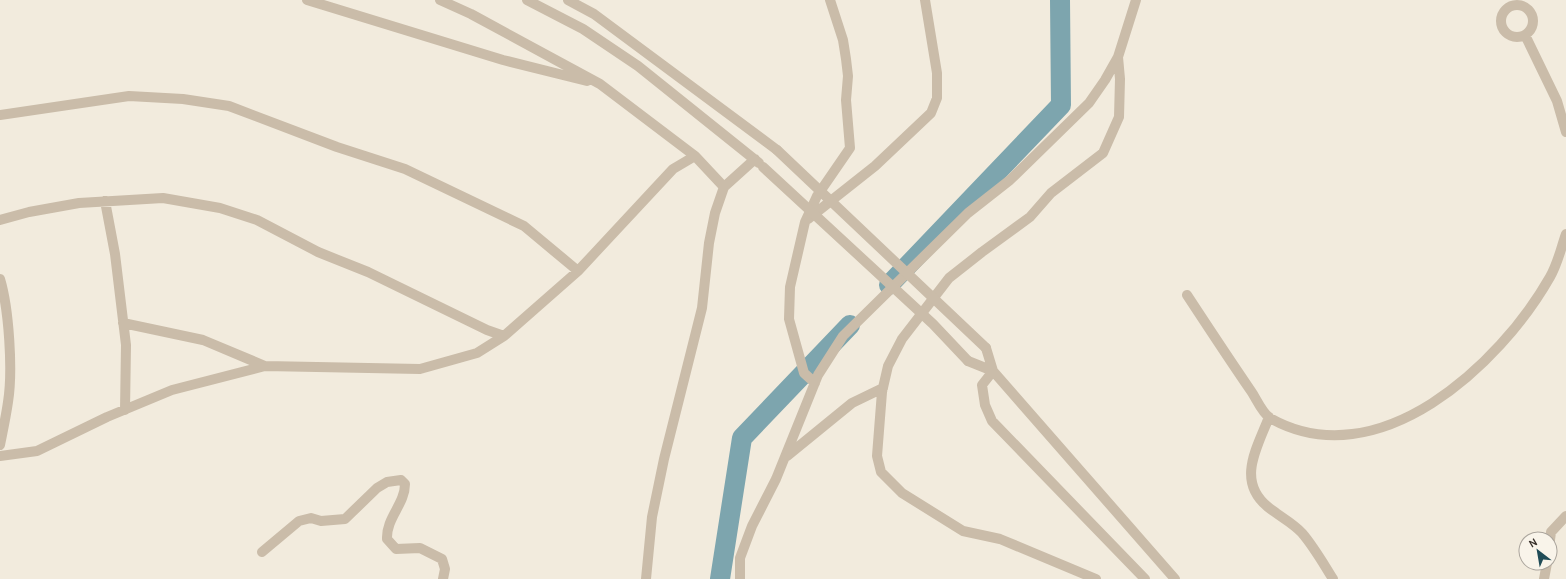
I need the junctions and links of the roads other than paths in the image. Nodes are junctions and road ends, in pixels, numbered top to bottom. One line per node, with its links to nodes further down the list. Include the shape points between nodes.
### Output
1 (307, 0): 10 (street, via 503,60)
2 (440, 0): 10 (street, via 471,14)
3 (527, 0): 14 (street, via 583,29 638,66)
4 (568, 0): 26 (street, bridge, via 594,14 777,150 986,348)
5 (830, 0): 18 (street, via 843,40 846,60 850,148 816,196)
6 (925, 0): 18 (street, via 938,73 937,98 931,113 875,166)
7 (1136, 0): 9 (street)
8 (1525, 35): 12 (street, via 1557,101)
9 (1118, 57): 27 (street, via 1105,80 1076,116 1010,180 968,212 843,336); 28 (street, via 1119,117 1103,153 1051,192 1030,217 949,278 902,339 888,366)
10 (600, 84): 13 (street)
11 (0, 115): 20 (street, via 129,96 183,99 229,106 337,147 405,169 524,226)
12 (1566, 132)
13 (695, 156): 15 (street); 20 (street, via 673,169)
14 (755, 159): 15 (street); 26 (street, bridge, via 933,324 968,360)
15 (724, 187): 38 (street, via 709,243 702,308 652,517)
16 (105, 201): 17 (street, via 36,210); 23 (street, via 115,254); 24 (street, via 164,198 220,208 257,220 318,252 368,272)
17 (0, 220)
18 (805, 222): 27 (street, via 790,287 789,320 804,373)
19 (1566, 234): 30 (street, via 1551,276 1512,330 1477,368 1433,402 1378,429 1352,435 1324,435)
20 (578, 271): 24 (street)
21 (0, 278): 31 (street, via 4,292 10,352 9,400)
22 (1187, 295): 30 (street)
23 (123, 323): 25 (street, via 203,340); 29 (street, via 126,345)
24 (504, 336): 25 (street, via 477,353 420,368)
25 (264, 366): 29 (street, via 172,390)
26 (993, 371): 41 (street, via 982,385 985,405 992,421); 42 (street)
27 (815, 383): 33 (street)
28 (883, 388): 33 (street, via 852,403); 40 (street, via 877,456 881,472 902,494 963,531 1000,539)
29 (125, 410): 32 (street, via 37,451)
30 (1269, 417): 43 (street, via 1251,462 1253,485 1267,506 1302,532)
31 (0, 445)
32 (0, 456)
33 (785, 458): 39 (street, via 752,526 740,558)
34 (1566, 516): 35 (street)
35 (1552, 531)
36 (262, 552): 37 (street, via 299,521 310,518 321,522 345,519 377,488 387,482 401,480 405,484 405,492 390,518 387,539 396,549 420,548 442,560 446,569)
37 (443, 579)
38 (646, 579)
39 (740, 579)
40 (1096, 579)
41 (1145, 579)
42 (1175, 579)
43 (1333, 579)

